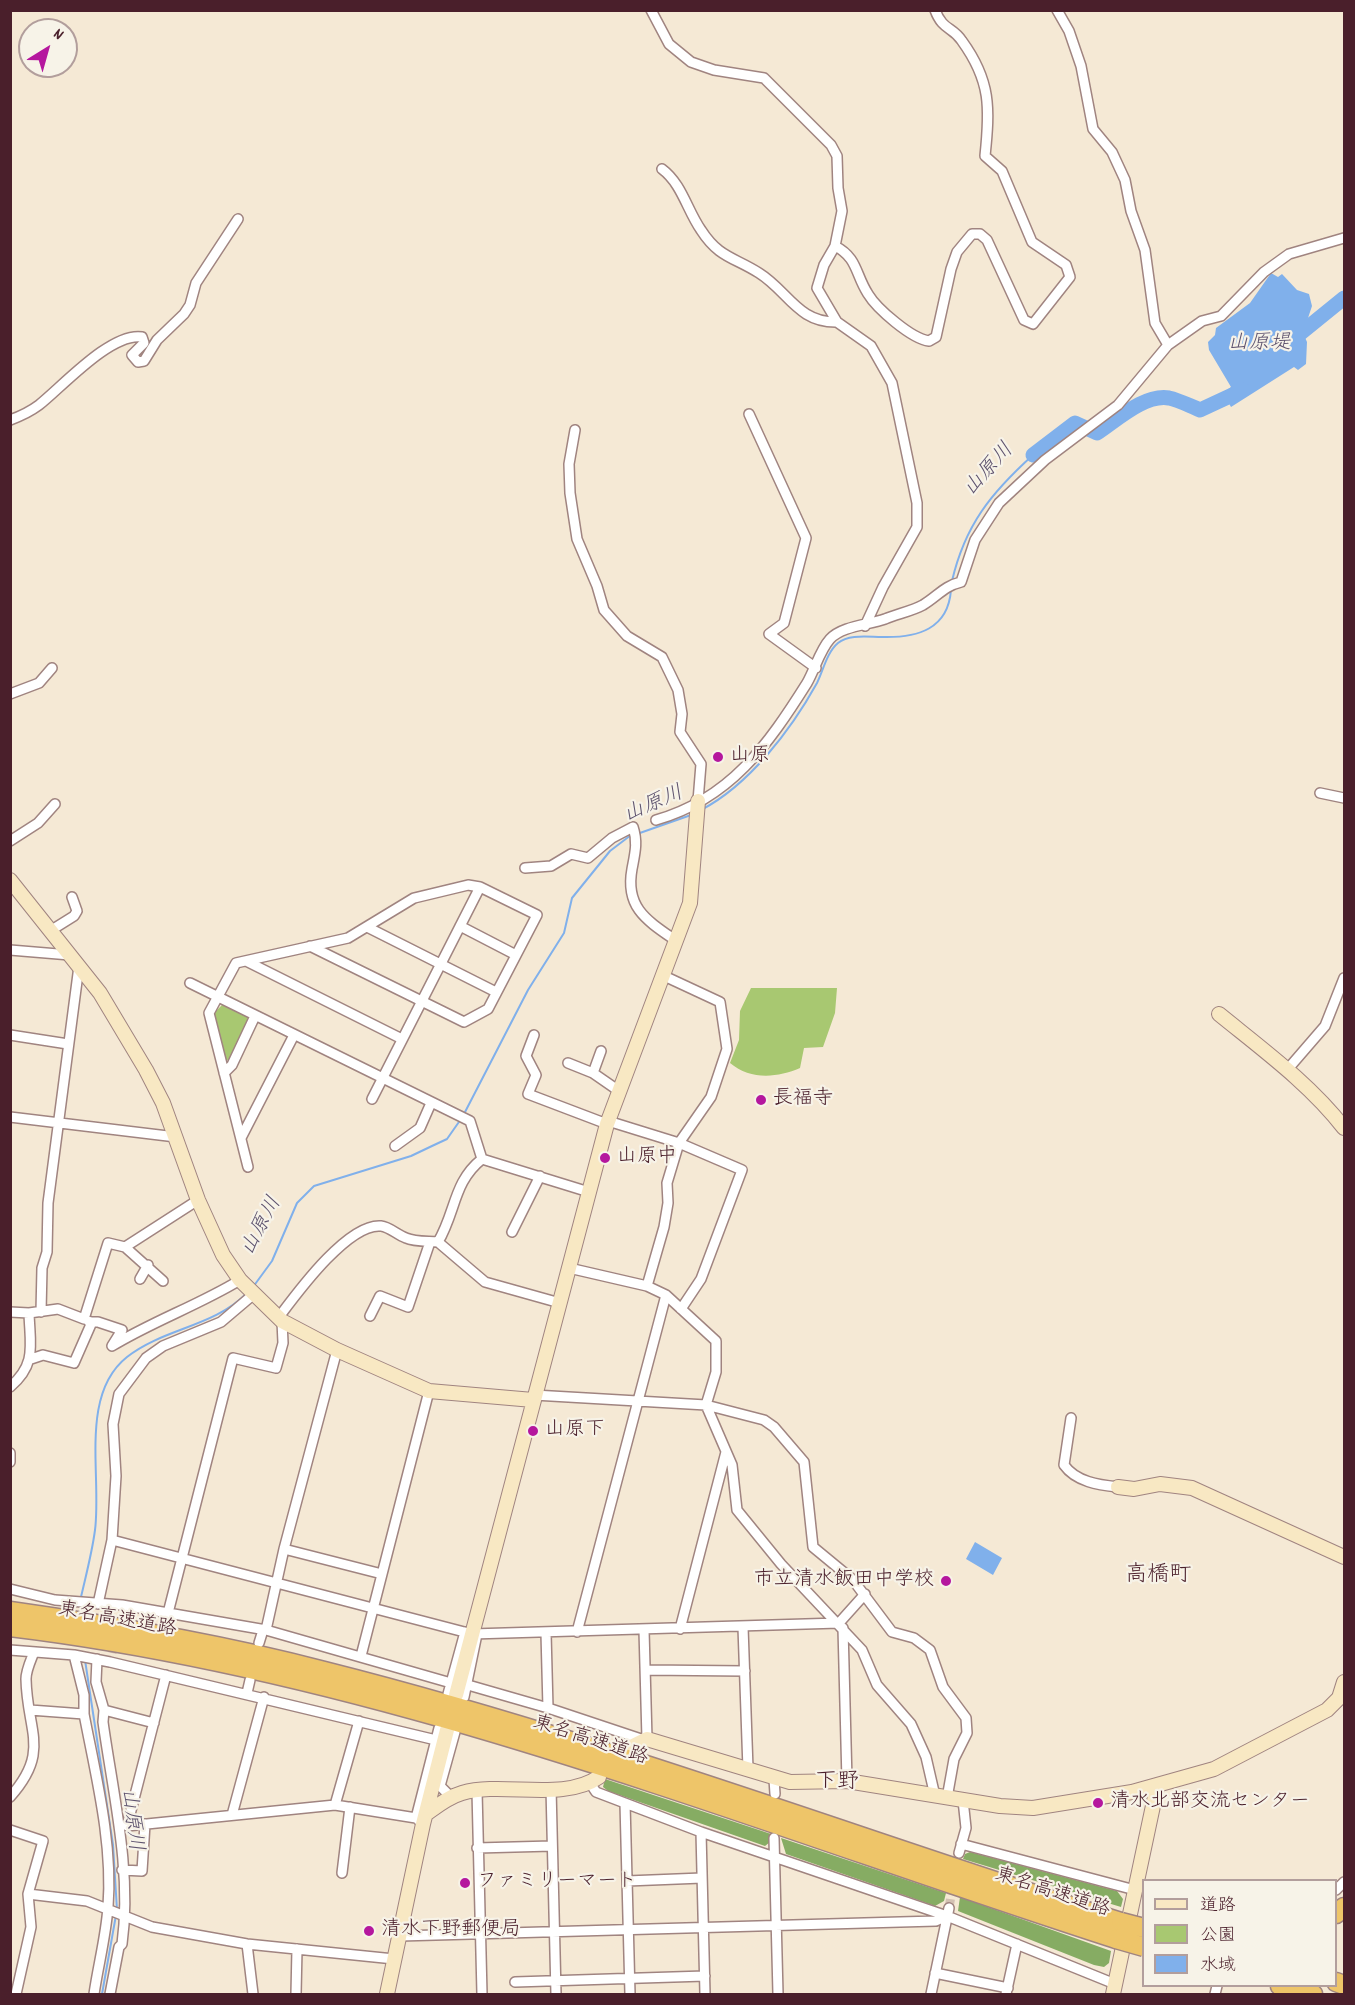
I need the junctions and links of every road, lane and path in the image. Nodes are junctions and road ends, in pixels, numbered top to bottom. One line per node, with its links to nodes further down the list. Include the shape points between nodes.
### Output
1 (651, 10): 7 (street, via 669,44 691,62 764,78 831,145 837,156 842,211)
2 (935, 10): 7 (street, via 940,24 961,38 986,86 985,156 1002,171 1032,242 1066,265 1070,277 1033,324 1024,320 987,240 972,234 957,252 936,337 929,341 911,334 873,301 850,254)
3 (1057, 10): 9 (street, via 1070,31 1081,66 1093,129 1112,152 1125,180 1131,212 1145,250 1155,323)
4 (662, 169): 8 (street, via 677,184 701,231 726,258 759,273 785,298 820,322)
5 (237, 219): 11 (street, via 196,283 190,305 157,340 144,361 138,362 132,355 144,343 142,337 109,346 38,406)
6 (1344, 238): 9 (street, via 1289,254 1264,272 1221,316 1202,321)
7 (835, 246): 8 (street, via 817,288)
8 (837, 322): 13 (street, via 871,346 892,383 918,503 917,527)
9 (1168, 345): 13 (street, via 1118,405 1045,460 999,503 975,540 961,582 946,585 923,605)
10 (749, 414): 15 (street, via 806,538 784,623 769,634)
11 (10, 420)
12 (575, 430): 19 (street, via 570,473 576,539 604,610 627,636 662,657 678,690 680,732 701,764)
13 (865, 626): 15 (street, via 841,630 829,640)
14 (52, 668): 16 (street, via 39,683)
15 (816, 668): 19 (street, via 754,760 728,783)
16 (10, 694)
17 (1320, 793): 18 (street)
18 (1344, 798)
19 (698, 801): 21 (street); 30 (street, via 690,903)
20 (55, 804): 22 (street, via 38,823)
21 (656, 820)
22 (10, 841)
23 (525, 868): 30 (street, via 551,866 571,854 588,858 633,827 638,842 629,886 632,900 642,914)
24 (10, 880): 29 (street)
25 (480, 887): 27 (street); 28 (street, via 468,885 414,898); 33 (street, via 537,915)
26 (72, 897): 29 (street, via 77,910 74,916)
27 (460, 926): 33 (street); 36 (street)
28 (367, 927): 31 (street, via 348,938); 36 (street)
29 (51, 931): 34 (street)
30 (675, 940): 37 (street)
31 (310, 946): 35 (street); 42 (street)
32 (10, 950): 34 (street)
33 (516, 955): 40 (street)
34 (74, 960): 49 (street); 63 (street, via 120,1024 163,1103)
35 (246, 961): 41 (street, via 236,963); 48 (street)
36 (440, 964): 40 (street); 42 (street)
37 (662, 975): 56 (street); 65 (street, via 720,1002 727,1049 711,1097)
38 (1344, 978): 52 (street, via 1325,1026)
39 (190, 983): 41 (street)
40 (496, 992): 42 (street, via 488,1009 464,1022)
41 (217, 997): 44 (street); 53 (street, via 208,1013)
42 (421, 1001): 48 (street)
43 (1219, 1014): 52 (street)
44 (255, 1016): 46 (street); 53 (street)
45 (10, 1035): 49 (street)
46 (294, 1035): 55 (street); 64 (street)
47 (534, 1035): 60 (street, via 526,1056 536,1075 528,1094)
48 (402, 1039): 55 (street)
49 (68, 1044): 61 (street)
50 (601, 1051): 54 (street)
51 (568, 1063): 54 (street)
52 (1287, 1070): 62 (street)
53 (225, 1073): 64 (street)
54 (593, 1073): 56 (street)
55 (382, 1078): 57 (street); 58 (street)
56 (618, 1091): 60 (street)
57 (372, 1099)
58 (431, 1103): 66 (street, via 420,1128); 67 (street, via 470,1121)
59 (10, 1117): 61 (street)
60 (608, 1123): 65 (street); 70 (street)
61 (57, 1124): 63 (street); 86 (street)
62 (1344, 1128)
63 (176, 1137): 71 (street)
64 (241, 1138): 68 (street)
65 (679, 1143): 80 (street, via 668,1183 664,1227); 84 (street, via 741,1170 701,1280)
66 (395, 1146)
67 (482, 1159): 69 (street); 73 (street, via 461,1180 446,1229)
68 (248, 1167)
69 (540, 1176): 70 (street); 72 (street)
70 (589, 1192): 76 (street)
71 (198, 1200): 74 (street); 78 (street)
72 (512, 1232)
73 (434, 1242): 83 (street, via 485,1282); 88 (street, via 408,1307 380,1296); 89 (street, via 406,1239 384,1226 357,1233 318,1266)
74 (125, 1247): 75 (street); 90 (street, via 108,1243)
75 (148, 1265): 77 (street); 79 (street)
76 (569, 1268): 80 (street); 83 (street)
77 (140, 1279)
78 (240, 1280): 81 (street); 90 (street, via 112,1346 122,1330)
79 (163, 1281)
80 (647, 1286): 82 (street)
81 (254, 1294): 89 (street); 103 (street, via 221,1322 163,1346 146,1358 119,1394 113,1424 116,1476)
82 (666, 1295): 84 (street); 96 (street)
83 (560, 1303): 95 (street)
84 (681, 1309): 97 (street, via 716,1341 716,1372)
85 (10, 1312): 87 (street)
86 (41, 1312): 87 (street); 90 (street, via 58,1309)
87 (28, 1313): 92 (street)
88 (370, 1316)
89 (280, 1319): 91 (street); 105 (street, via 283,1343 276,1368 233,1358)
90 (88, 1321): 92 (street, via 74,1363 42,1355)
91 (338, 1350): 94 (street); 104 (street)
92 (31, 1359): 93 (street)
93 (10, 1387)
94 (429, 1391): 95 (street); 107 (street)
95 (534, 1397): 96 (street); 122 (street)
96 (638, 1401): 97 (street); 121 (street)
97 (706, 1405): 99 (street); 110 (street, via 774,1426 804,1462 813,1547)
98 (1071, 1418): 102 (street, via 1064,1466 1070,1473 1095,1484)
99 (726, 1452): 115 (street, via 732,1465 737,1510 781,1564); 118 (street)
100 (10, 1453): 101 (street)
101 (10, 1462)
102 (1118, 1487): 106 (street, via 1134,1489 1160,1484 1192,1488)
103 (112, 1540): 105 (street); 111 (street)
104 (284, 1549): 107 (street); 108 (street)
105 (182, 1557): 108 (street); 114 (street)
106 (1344, 1557)
107 (382, 1574): 112 (street)
108 (277, 1582): 112 (street); 119 (street)
109 (10, 1589): 111 (street, via 55,1600)
110 (865, 1594): 115 (street); 159 (street, via 892,1632 914,1638 930,1650 944,1687 966,1718 967,1733)
111 (98, 1604): 114 (street, via 121,1610)
112 (373, 1608): 122 (street); 128 (street)
113 (10, 1611): 184 (highway, 東名高速道路, via 131,1629 232,1650 439,1702 983,1877)
114 (168, 1612): 119 (street)
115 (841, 1626): 117 (street); 152 (street); 159 (street, via 862,1650 878,1685 911,1724)
116 (10, 1627): 184 (highway, 東名高速道路, via 127,1644 229,1665 435,1716 714,1805)
117 (743, 1627): 118 (street); 131 (street)
118 (680, 1629): 120 (street)
119 (265, 1630): 124 (street); 128 (street)
120 (644, 1630): 121 (street); 130 (street)
121 (577, 1632): 123 (street)
122 (471, 1633): 123 (street); 135 (street); 136 (street)
123 (546, 1633): 139 (street)
124 (259, 1643)
125 (10, 1650): 126 (street)
126 (34, 1652): 127 (street); 140 (street, via 26,1677)
127 (77, 1656): 129 (street); 142 (street)
128 (361, 1656): 136 (street)
129 (94, 1658): 132 (street, via 111,1657); 141 (street)
130 (646, 1670): 131 (street); 146 (street)
131 (745, 1671): 149 (street)
132 (166, 1676): 137 (street); 144 (street)
133 (250, 1680): 137 (street)
134 (1344, 1682): 153 (street, via 1339,1698 1327,1710 1214,1769)
135 (468, 1685): 136 (street); 139 (street)
136 (455, 1692)
137 (247, 1693): 138 (street)
138 (264, 1697): 143 (street); 164 (street)
139 (548, 1708): 146 (street)
140 (30, 1710): 142 (street); 157 (street, via 35,1749 32,1768)
141 (104, 1710): 144 (street); 167 (street)
142 (84, 1714): 181 (street)
143 (359, 1720): 147 (street); 162 (street)
144 (154, 1723): 167 (street)
145 (447, 1730): 147 (street); 158 (street, via 440,1786); 165 (street)
146 (645, 1739): 148 (street); 149 (street)
147 (436, 1740): 165 (street)
148 (630, 1748)
149 (748, 1769): 150 (street)
150 (774, 1779): 152 (street); 156 (street)
151 (594, 1780): 154 (street); 161 (street, via 596,1792)
152 (847, 1781): 159 (street)
153 (1157, 1787): 160 (street, via 1033,1808); 178 (street)
154 (551, 1788): 155 (street); 171 (street)
155 (477, 1791): 158 (street); 172 (street)
156 (775, 1794)
157 (10, 1797)
158 (451, 1797): 165 (street)
159 (941, 1797): 160 (street)
160 (963, 1800): 178 (street, via 966,1828 960,1849)
161 (625, 1803): 169 (street); 177 (street)
162 (335, 1805): 163 (street); 164 (street)
163 (350, 1807): 165 (street); 175 (street)
164 (232, 1815): 166 (street)
165 (421, 1818): 190 (street)
166 (145, 1824): 167 (street); 174 (street, via 142,1871)
167 (123, 1826): 174 (street)
168 (10, 1830): 179 (street, via 44,1841)
169 (701, 1832): 173 (street); 176 (street)
170 (774, 1838): 173 (street)
171 (552, 1846): 172 (street); 188 (street)
172 (477, 1848): 189 (street)
173 (774, 1856): 180 (street); 183 (street)
174 (123, 1870): 181 (street)
175 (342, 1873)
176 (702, 1878): 177 (street); 185 (street)
177 (627, 1881): 186 (street)
178 (1135, 1890): 203 (street)
179 (28, 1894): 181 (street, via 87,1901); 205 (street, via 31,1927)
180 (948, 1912): 183 (street, via 936,1921); 192 (street); 196 (street)
181 (116, 1913): 191 (street, via 152,1927); 206 (street); 207 (street, via 122,1944)
182 (1142, 1922): 184 (highway)
183 (776, 1924): 185 (street); 215 (street)
184 (1119, 1925): 187 (highway, 東名高速道路, bridge); 193 (highway, 東名高速道路, bridge)
185 (704, 1927): 186 (street); 197 (street)
186 (628, 1928): 188 (street); 198 (street)
187 (1142, 1928)
188 (554, 1930): 189 (street); 200 (street)
189 (479, 1933): 190 (street); 211 (street)
190 (400, 1936): 195 (street)
191 (247, 1944): 194 (street); 208 (street)
192 (1017, 1944): 203 (street); 204 (street)
193 (1142, 1946)
194 (297, 1949): 195 (street); 209 (street)
195 (394, 1959): 210 (street)
196 (935, 1973): 204 (street); 216 (street)
197 (705, 1976): 198 (street); 214 (street)
198 (630, 1979): 200 (street); 213 (street)
199 (515, 1982): 200 (street)
200 (555, 1982): 212 (street)
201 (1265, 1987): 217 (highway)
202 (1284, 1987): 218 (highway)
203 (1114, 1989)
204 (1007, 1991)
205 (16, 1995)
206 (94, 1995)
207 (110, 1995)
208 (254, 1995)
209 (296, 1995)
210 (387, 1995)
211 (482, 1995)
212 (556, 1995)
213 (630, 1995)
214 (705, 1995)
215 (778, 1995)
216 (931, 1995)
217 (1284, 1995)
218 (1313, 1995)

